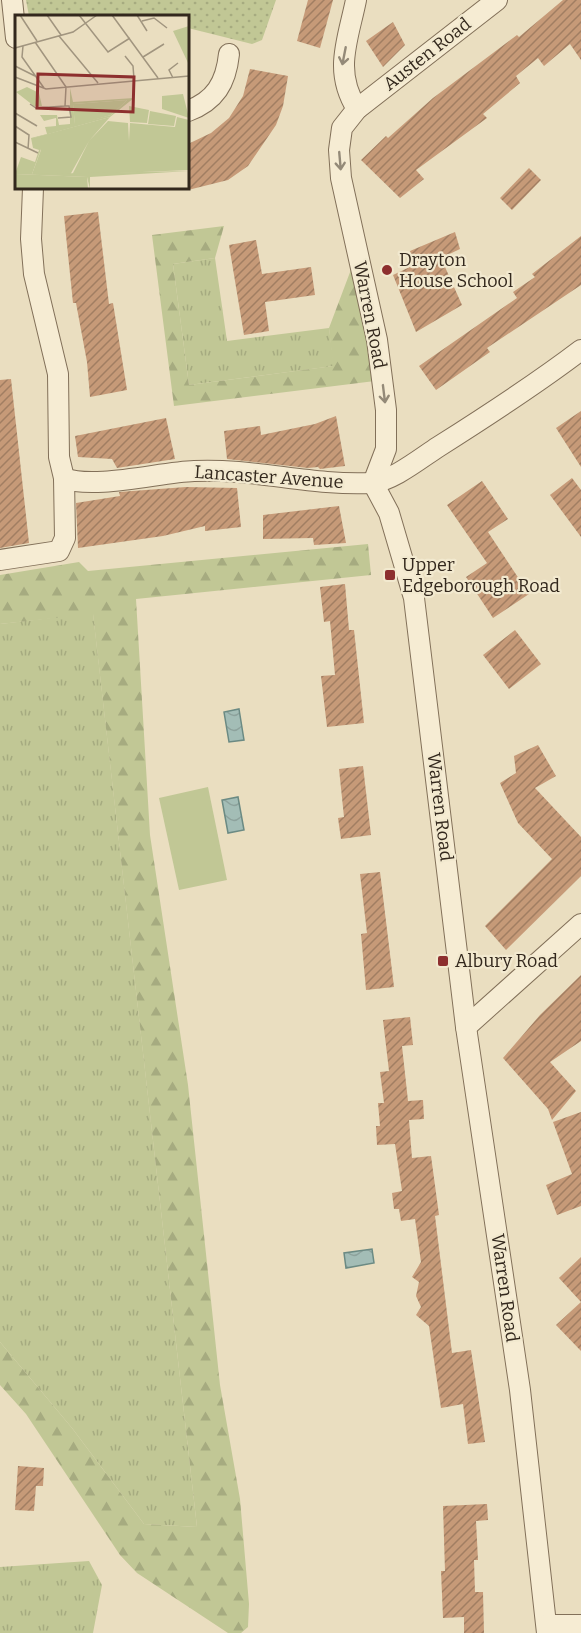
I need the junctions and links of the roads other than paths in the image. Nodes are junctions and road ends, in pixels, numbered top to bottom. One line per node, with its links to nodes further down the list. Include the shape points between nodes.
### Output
1 (12, 0): 4 (street)
2 (356, 0): 6 (street, one-way to 6, via 342,75)
3 (497, 0): 6 (street, Austen Road)
4 (15, 28)
5 (229, 54): 7 (street, via 222,86 206,103)
6 (357, 108): 11 (street, Warren Road, one-way to 11, via 339,137 341,178 377,340 386,410 386,449)
7 (189, 111)
8 (33, 189): 10 (street, via 34,274 58,374)
9 (581, 350): 11 (street, via 402,471)
10 (64, 478): 11 (street, Lancaster Avenue, via 116,480 166,472 221,471); 12 (street, via 63,546 52,553)
11 (374, 483): 14 (street, Warren Road, via 388,513 414,598)
12 (0, 560)
13 (581, 924): 14 (street)
14 (466, 1027): 16 (street, Warren Road, via 520,1390)
15 (581, 1625): 16 (street)
16 (547, 1629)

